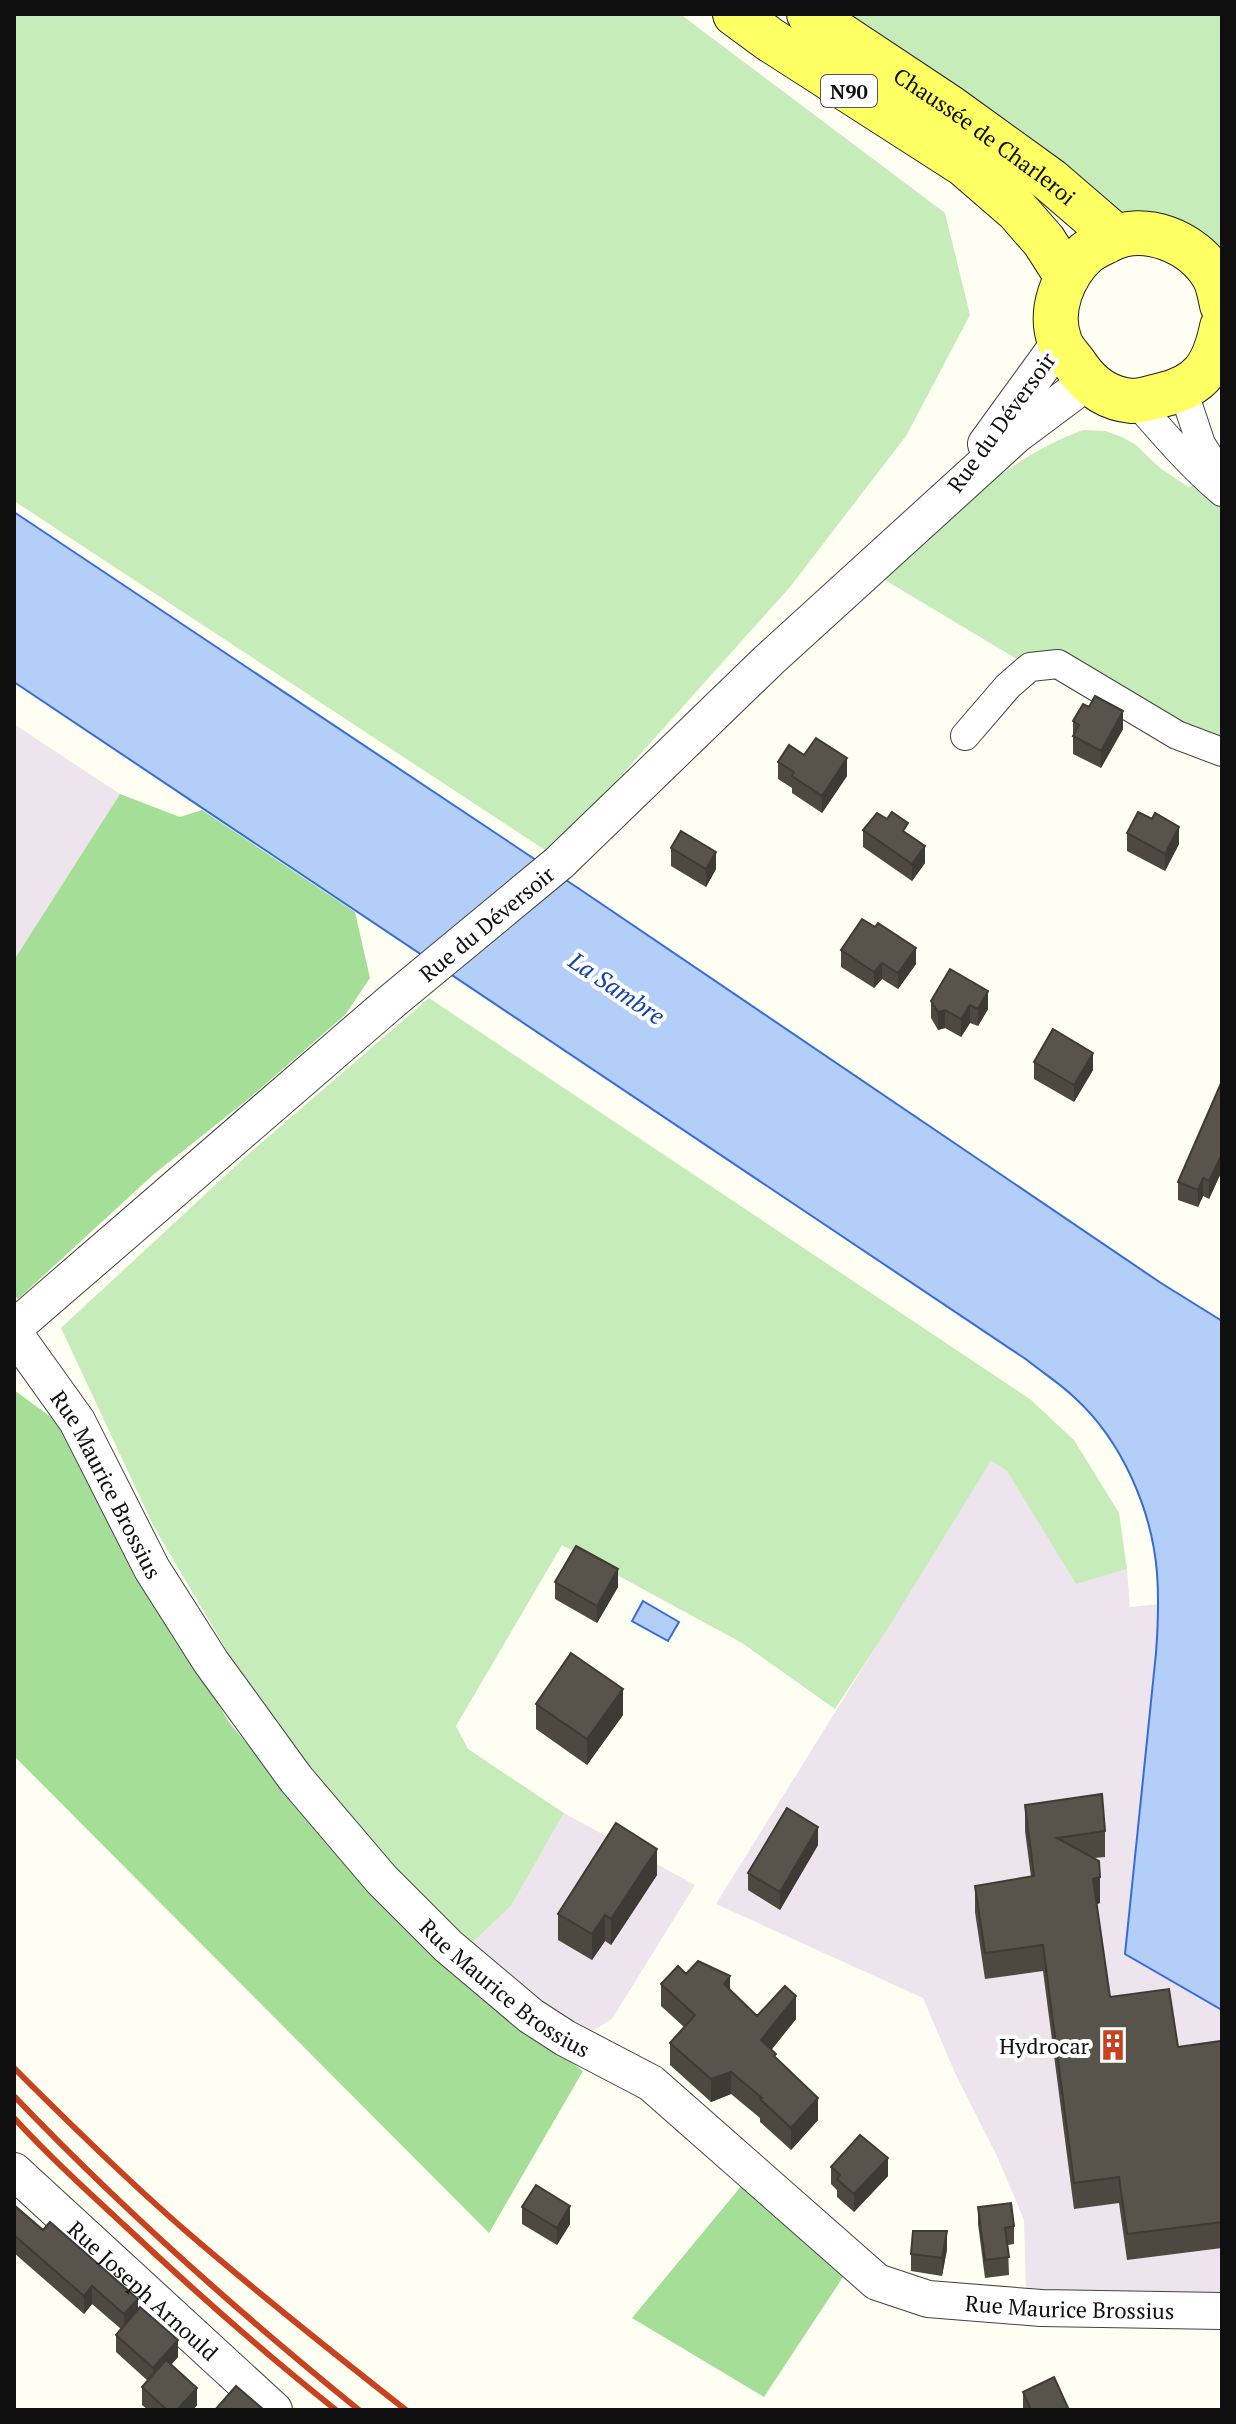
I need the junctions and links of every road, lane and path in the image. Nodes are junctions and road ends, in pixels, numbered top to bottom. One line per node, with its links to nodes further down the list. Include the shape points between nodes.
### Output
1 (735, 14): 4 (main road, Chaussée de Charleroi / N90, via 965,165 1017,210)
2 (809, 14): 3 (main road, Chaussée de Charleroi / N90, via 962,116)
3 (1115, 236): 4 (main road, via 1087,252); 5 (main road, via 1141,233 1173,240 1194,252)
4 (1067, 277): 6 (main road, via 1058,298)
5 (1220, 287)
6 (1060, 342): 8 (main road); 13 (street, Rue du Déversoir)
7 (1220, 344): 9 (main road, via 1203,373)
8 (1087, 382): 10 (main road); 13 (street, Rue du Déversoir, via 1016,435)
9 (1183, 390): 10 (main road); 11 (street, via 1201,444)
10 (1135, 401): 12 (street)
11 (1222, 477)
12 (1222, 492)
13 (942, 503): 16 (street, Rue du Déversoir, via 769,660 559,863)
14 (965, 736): 15 (street, via 1030,667 1058,664 1177,735)
15 (1222, 752)
16 (14, 1331): 18 (street, Rue Maurice Brossius, via 77,1421 152,1569 296,1779 382,1880 448,1946 531,2016 651,2083 877,2282 928,2299 984,2304)
17 (14, 2171): 19 (street, Rue Joseph Arnould)
18 (1222, 2311)
19 (274, 2410)

